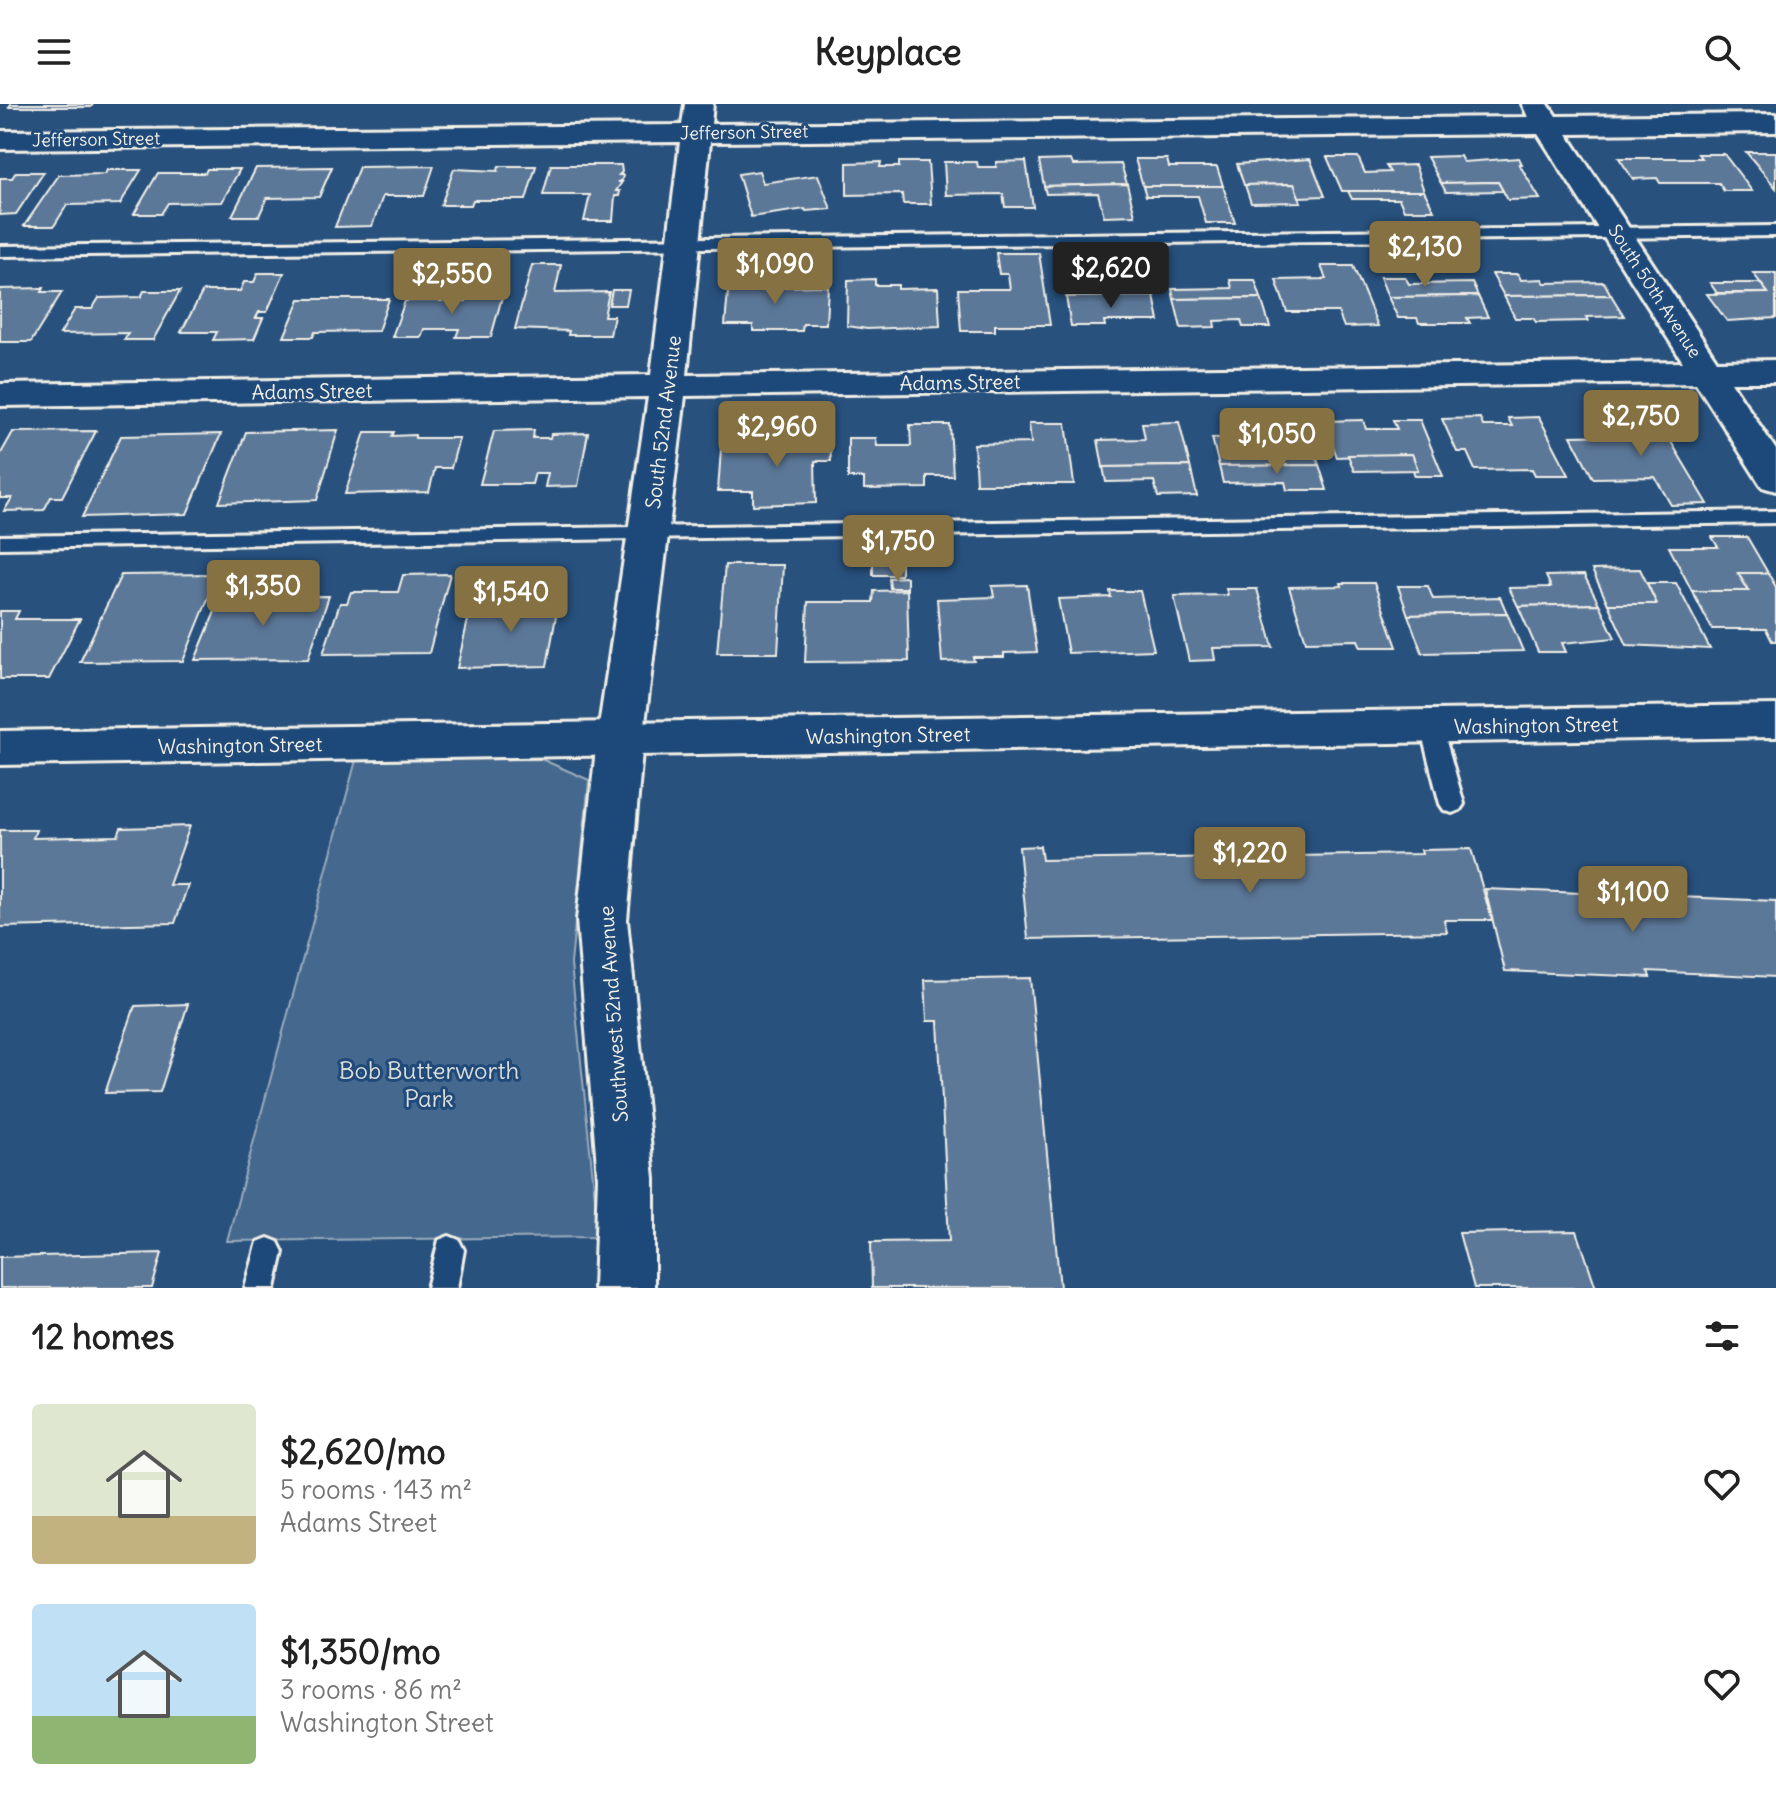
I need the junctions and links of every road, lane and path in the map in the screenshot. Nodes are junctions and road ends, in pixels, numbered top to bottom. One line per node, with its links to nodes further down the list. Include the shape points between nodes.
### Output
1 (1541, 114): 2 (street, Jefferson Street); 3 (street, Jefferson Street); 6 (street, South 50th Avenue)
2 (698, 118): 4 (street, Jefferson Street); 7 (street, South 52nd Avenue)
3 (1776, 123)
4 (0, 140)
5 (1776, 231): 6 (lane)
6 (1617, 232): 7 (lane); 10 (street, South 50th Avenue)
7 (684, 244): 8 (lane); 11 (street, South 52nd Avenue)
8 (0, 251)
9 (1776, 371): 10 (street, Adams Street)
10 (1707, 372): 11 (street, Adams Street); 13 (street, South 50th Avenue)
11 (668, 386): 12 (street, Adams Street); 15 (street, South 52nd Avenue)
12 (0, 395)
13 (1776, 479)
14 (1776, 517): 15 (lane)
15 (648, 533): 16 (lane); 19 (street, South 52nd Avenue)
16 (0, 542)
17 (1776, 721): 18 (street, Washington Street)
18 (1431, 727): 19 (street, Washington Street); 21 (lane)
19 (620, 740): 20 (street, Washington Street); 26 (street, Southwest 52nd Avenue, via 602,920 626,1178)
20 (0, 748)
21 (1452, 804)
22 (449, 1250): 25 (lane)
23 (268, 1252): 24 (lane)
24 (260, 1288)
25 (442, 1288)
26 (624, 1288)

